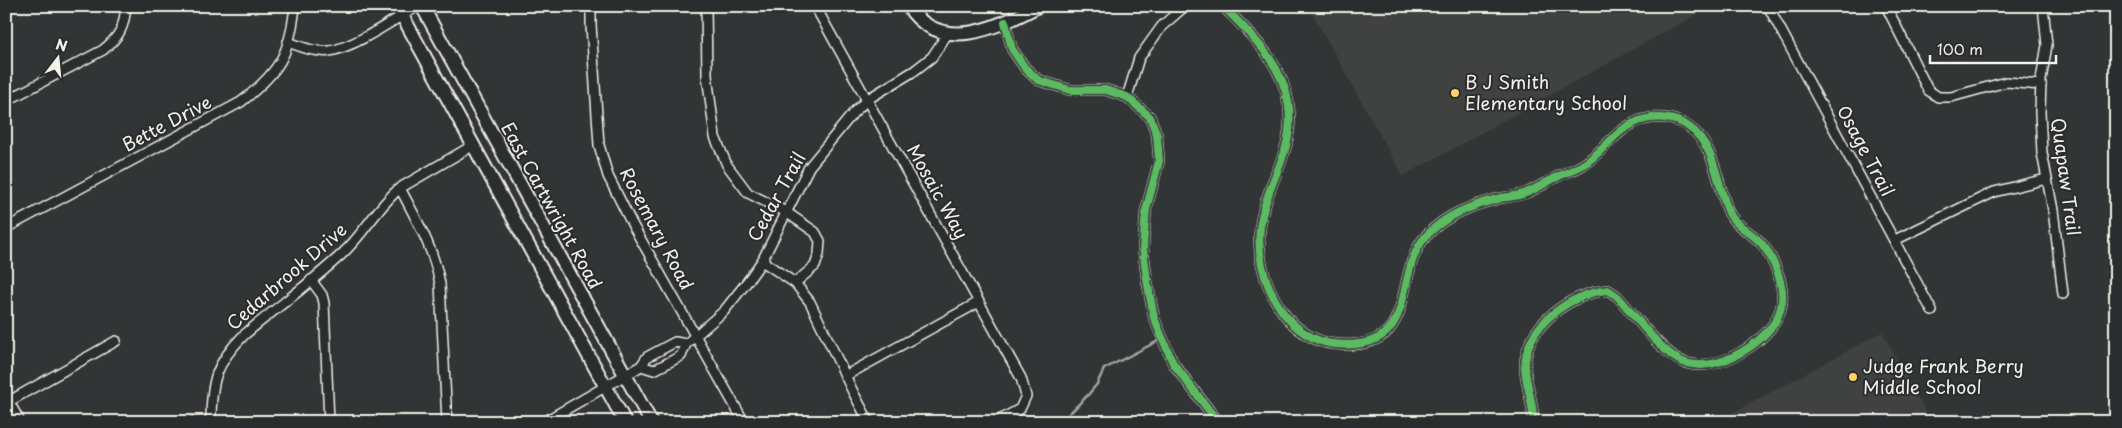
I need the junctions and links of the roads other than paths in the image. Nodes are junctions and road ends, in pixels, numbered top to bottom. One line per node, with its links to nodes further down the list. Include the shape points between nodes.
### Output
1 (126, 6): 22 (street, via 120,32 103,50)
2 (296, 6): 18 (street, Bette Drive)
3 (418, 6): 15 (street)
4 (422, 6): 39 (main road, East Cartwright Road)
5 (591, 6): 35 (street, Rosemary Road, via 600,145 608,176)
6 (706, 6): 26 (street, via 707,75 715,137 727,165 748,193)
7 (814, 6): 21 (street, Mosaic Way)
8 (908, 6): 17 (main road, via 922,23 934,31)
9 (1038, 6): 16 (main road)
10 (1185, 6): 20 (street, via 1162,26 1142,52)
11 (1223, 6): 55 (street, via 1262,46 1287,92 1288,146 1263,210 1260,253 1266,281 1284,315 1316,341 1335,345 1356,344 1374,340 1389,329 1399,314 1415,253 1423,239 1450,215 1475,205 1524,194 1585,164 1620,131 1635,122 1658,117 1677,120 1690,127 1706,144 1730,217 1764,245 1780,280 1783,300 1777,320 1765,334 1727,359 1702,365 1686,363 1672,356 1608,290 1571,301 1543,324 1527,354 1525,368)
12 (1768, 6): 28 (street, Osage Trail)
13 (2043, 6): 19 (street, Quapaw Trail, via 2047,45)
14 (1889, 7): 19 (street, via 1928,90 1938,97 1951,97 2006,82)
15 (400, 11): 18 (street, via 374,32 331,51 313,51); 23 (main road)
16 (1004, 22): 17 (main road, via 972,32); 20 (street, via 1012,49 1038,80 1070,90 1106,90)
17 (948, 33): 21 (street, Cedar Trail, via 932,57)
18 (288, 42): 27 (street, Bette Drive, via 274,74 241,102)
19 (2041, 85): 24 (street, Quapaw Trail, via 2041,145)
20 (1127, 97): 54 (street, via 1150,117 1157,135 1160,161 1146,210 1143,248 1154,318 1173,363)
21 (868, 99): 26 (street, Cedar Trail, via 809,167); 33 (street, Mosaic Way)
22 (6, 101)
23 (472, 146): 25 (street, Cedarbrook Drive); 41 (main road)
24 (2046, 179): 28 (street, via 1994,192); 32 (street, Quapaw Trail, via 2053,210)
25 (400, 188): 30 (street, Cedarbrook Drive, via 342,254); 47 (street, via 437,266)
26 (786, 212): 29 (street, Cedar Trail); 31 (street, via 815,232 820,241 815,266)
27 (6, 228)
28 (1895, 240): 34 (street, Osage Trail)
29 (762, 261): 31 (street); 35 (street, Cedar Trail, via 724,311)
30 (311, 280): 43 (street, Cedarbrook Drive, via 244,335 221,362 214,383); 46 (street, via 322,294 324,304)
31 (795, 283): 40 (street, via 810,302)
32 (2062, 294)
33 (979, 302): 40 (street); 53 (street, Mosaic Way, via 1020,378 1026,396 1020,409)
34 (1932, 311)
35 (695, 337): 37 (street, Cedar Trail); 51 (street, Rosemary Road)
36 (116, 341): 42 (street)
37 (686, 344): 38 (street, Cedar Trail, via 676,342 647,357); 38 (street, Cedar Trail, via 680,356 654,370)
38 (641, 366): 39 (street, Cedar Trail)
39 (624, 376): 41 (street, Cedar Trail); 50 (main road, East Cartwright Road)
40 (845, 376): 52 (street)
41 (606, 388): 48 (street, Cedar Trail); 49 (main road)
42 (8, 402): 44 (street)
43 (211, 421): 45 (street)
44 (20, 422)
45 (192, 422)
46 (329, 422)
47 (447, 422)
48 (544, 422)
49 (625, 422)
50 (651, 422)
51 (744, 422)
52 (869, 422)
53 (996, 422)
54 (1218, 422)
55 (1533, 422)

